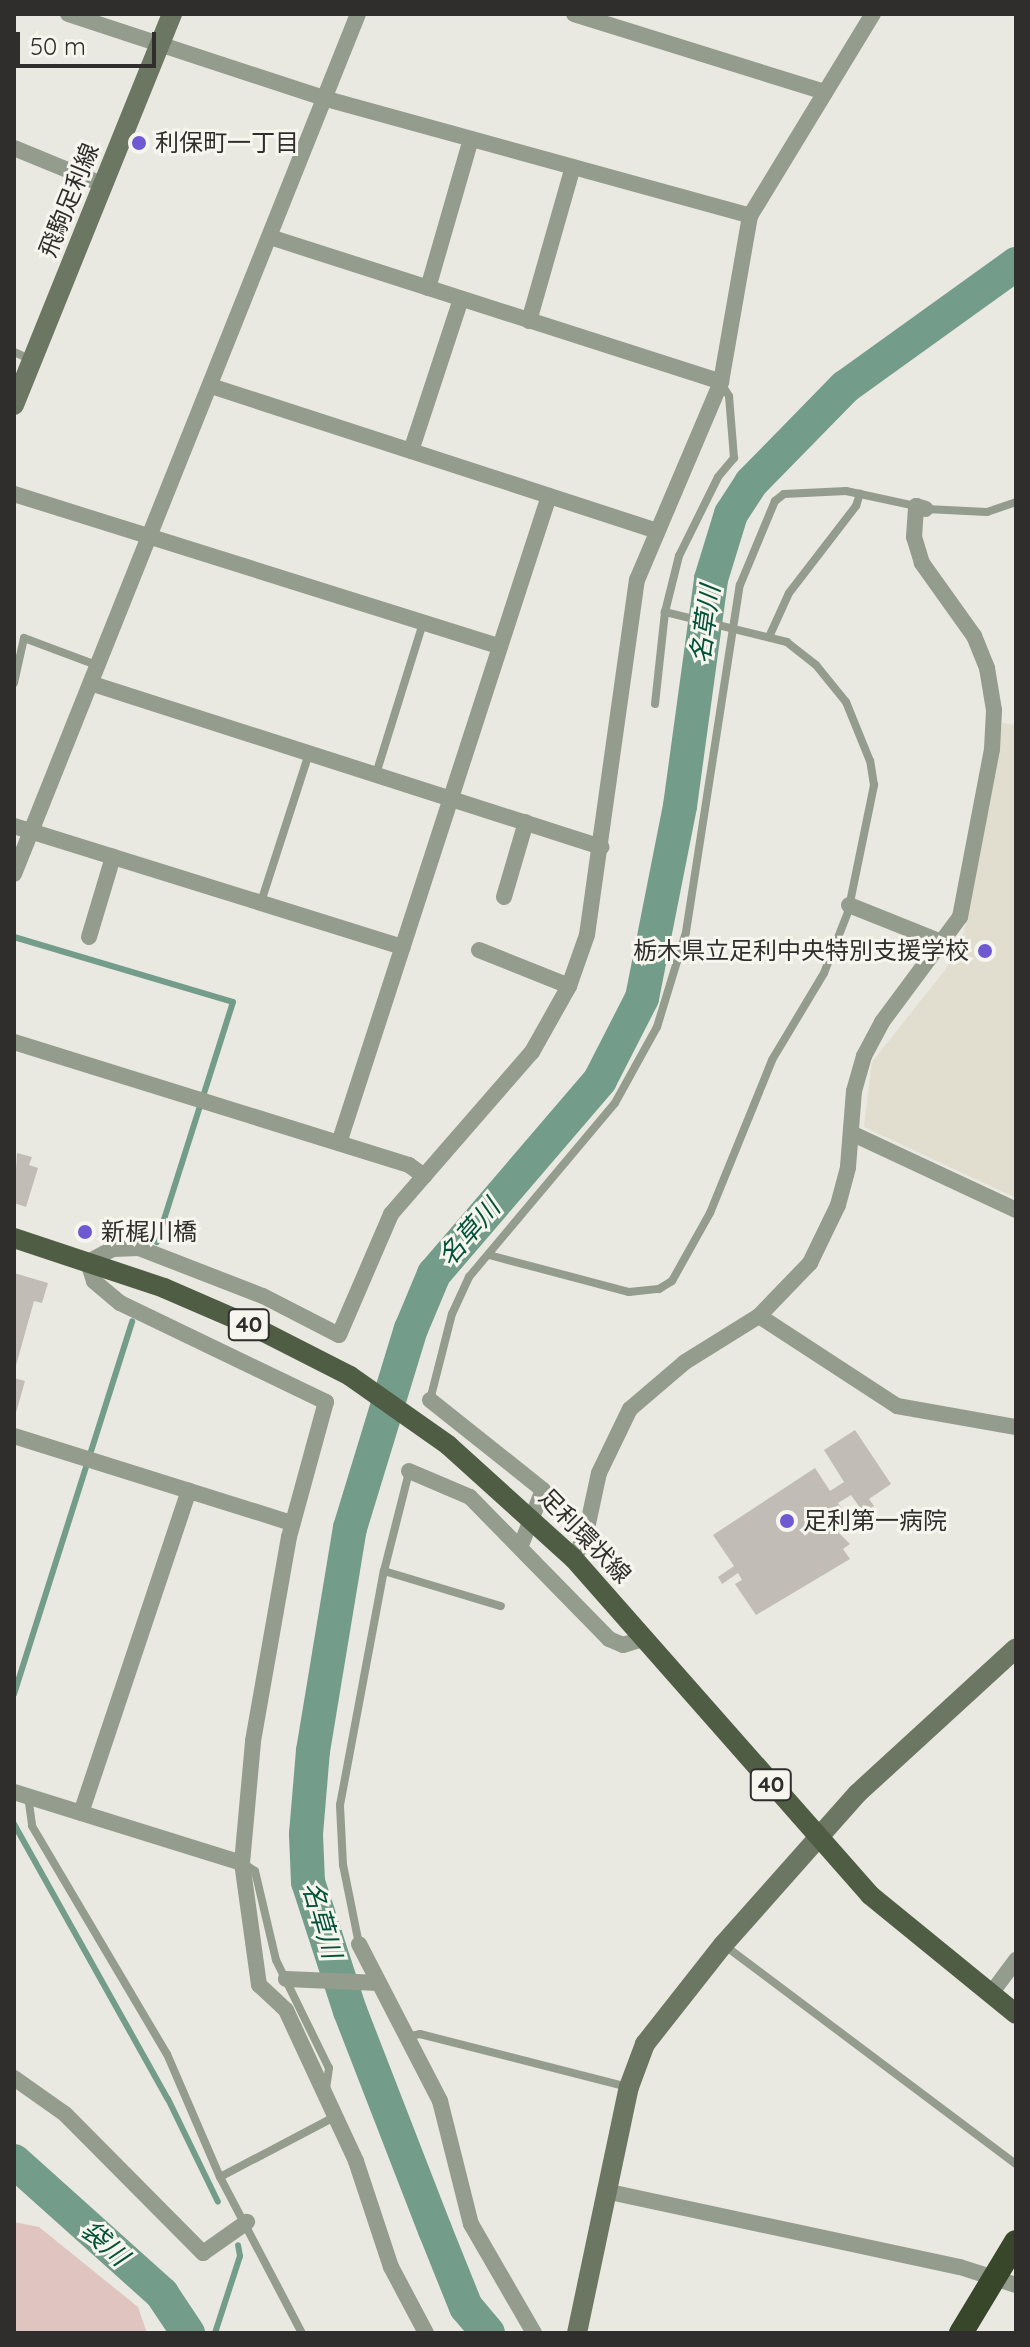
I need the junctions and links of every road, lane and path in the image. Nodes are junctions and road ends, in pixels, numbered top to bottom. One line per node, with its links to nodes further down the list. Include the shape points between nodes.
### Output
1 (68, 14): 6 (street)
2 (172, 14): 6 (street, 飛駒足利線)
3 (358, 14): 8 (street)
4 (574, 14): 7 (street)
5 (873, 14): 7 (street)
6 (159, 47): 8 (street); 12 (street, 飛駒足利線)
7 (825, 92): 13 (street)
8 (323, 98): 9 (street); 14 (street)
9 (471, 139): 11 (street); 15 (street)
10 (14, 148): 12 (street)
11 (573, 167): 13 (street); 17 (street)
12 (104, 185): 18 (street, 飛駒足利線)
13 (750, 216): 19 (street)
14 (270, 237): 15 (street); 20 (street)
15 (428, 288): 16 (street)
16 (461, 299): 17 (street); 22 (street)
17 (529, 321): 19 (street)
18 (23, 356): 21 (street, 飛駒足利線)
19 (721, 382): 28 (street); 30 (lane, via 729,396 734,458 718,477 679,556)
20 (211, 386): 22 (street); 29 (street)
21 (14, 405)
22 (411, 451): 25 (street)
23 (14, 494): 29 (street)
24 (860, 494): 27 (lane); 32 (lane, via 784,494 775,501 747,560); 33 (lane, via 789,593)
25 (549, 496): 28 (street); 34 (street)
26 (1016, 502): 27 (lane, via 987,512)
27 (921, 507): 52 (street, via 914,537 922,563 974,636 987,668 994,710 992,749 960,917)
28 (655, 530): 45 (street, via 637,580)
29 (151, 536): 31 (street); 35 (street)
30 (665, 612): 32 (lane); 38 (lane)
31 (423, 622): 34 (street); 40 (lane)
32 (733, 626): 33 (lane); 62 (lane, via 686,932 657,1027 615,1103)
33 (769, 637): 50 (lane, via 800,649 831,681 852,712 874,773)
34 (498, 646): 41 (street)
35 (100, 666): 36 (lane, via 24,638); 37 (street)
36 (14, 683)
37 (93, 684): 39 (street); 44 (street)
38 (655, 704)
39 (309, 753): 40 (street); 49 (lane)
40 (376, 774): 41 (street)
41 (450, 797): 42 (street); 53 (street)
42 (526, 822): 45 (street); 48 (street)
43 (14, 826): 44 (street)
44 (31, 831): 46 (street); 47 (street)
45 (601, 847): 55 (street, via 587,935)
46 (113, 857): 49 (street); 51 (street)
47 (14, 874)
48 (504, 897)
49 (261, 902): 53 (street)
50 (849, 905): 52 (street); 62 (lane, via 824,973 772,1060 710,1213 672,1281 659,1289 629,1292)
51 (89, 937)
52 (944, 943): 57 (street, via 882,1022 864,1056 854,1091)
53 (403, 947): 58 (street)
54 (479, 950): 55 (street)
55 (569, 986): 59 (street, via 515,1075)
56 (14, 1042): 58 (street)
57 (851, 1133): 60 (street); 64 (street, via 838,1205 810,1263)
58 (339, 1143): 59 (street, via 409,1165)
59 (424, 1176): 63 (street, via 380,1232 339,1335 263,1296 139,1248 112,1249)
60 (1016, 1210)
61 (14, 1238): 63 (main road, 足利環状線 / 40)
62 (489, 1255): 65 (lane, via 457,1303)
63 (88, 1262): 70 (street, via 94,1281 120,1303 326,1402); 72 (main road, 足利環状線 / 40, via 252,1326 361,1384 460,1454)
64 (759, 1316): 66 (street, via 897,1406); 72 (street, via 685,1362 630,1409 599,1473 586,1533)
65 (430, 1400): 71 (street, via 543,1490)
66 (1016, 1427)
67 (14, 1436): 69 (street)
68 (409, 1471): 71 (street, via 470,1497); 73 (lane)
69 (189, 1491): 70 (street); 78 (street)
70 (292, 1523): 80 (street, via 253,1741)
71 (521, 1545): 75 (street, via 609,1639 623,1645)
72 (574, 1559): 75 (main road, 足利環状線 / 40)
73 (384, 1571): 74 (lane); 81 (lane, via 340,1805 343,1865)
74 (501, 1606)
75 (646, 1638): 79 (main road, 足利環状線 / 40)
76 (1016, 1648): 79 (street)
77 (21, 1794): 78 (street); 94 (lane, via 32,1826 167,2054)
78 (81, 1813): 80 (street)
79 (816, 1838): 82 (street); 86 (main road, 足利環状線 / 40, via 870,1895)
80 (242, 1863): 84 (lane, via 255,1871); 91 (street, via 259,1985 286,2010)
81 (359, 1944): 85 (street)
82 (723, 1945): 90 (street, via 657,2025); 93 (lane)
83 (1016, 1960): 86 (street)
84 (293, 1978): 85 (street); 91 (lane, via 329,2068)
85 (373, 1984): 88 (street)
86 (990, 1995): 87 (main road, 足利環状線 / 40)
87 (1016, 2014)
88 (406, 2037): 90 (lane, via 420,2034); 102 (street, via 449,2123 471,2224)
89 (14, 2078): 96 (street, via 65,2114 203,2253)
90 (629, 2087): 95 (street)
91 (325, 2093): 92 (street)
92 (336, 2116): 94 (lane); 101 (street, via 391,2267)
93 (1016, 2164)
94 (220, 2177): 96 (lane)
95 (605, 2191): 98 (street); 103 (street)
96 (247, 2222): 100 (lane)
97 (1016, 2242): 98 (highway)
98 (992, 2278): 99 (street); 104 (highway)
99 (1016, 2285)
100 (302, 2333)
101 (426, 2333)
102 (534, 2333)
103 (577, 2333)
104 (961, 2333)

